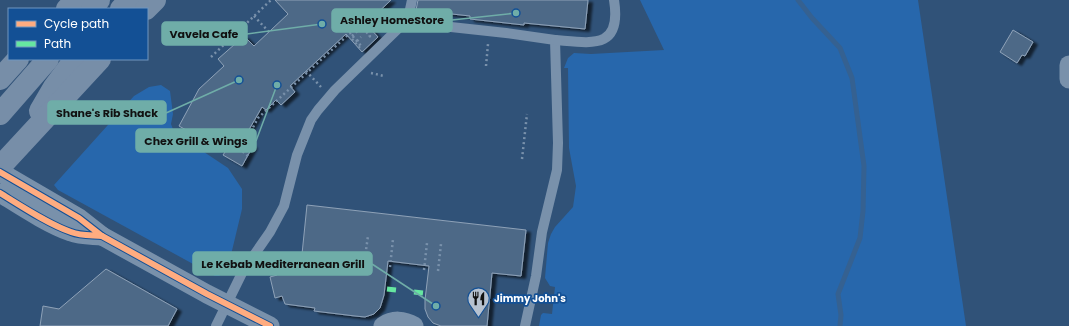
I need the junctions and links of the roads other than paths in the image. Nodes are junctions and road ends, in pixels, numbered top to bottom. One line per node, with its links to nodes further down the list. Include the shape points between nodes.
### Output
1 (76, 0): 7 (main road)
2 (99, 0): 8 (main road)
3 (130, 0): 9 (main road)
4 (156, 0): 10 (main road)
5 (412, 0): 11 (lane)
6 (614, 0): 12 (lane, via 614,27 606,38 590,43)
7 (68, 8)
8 (93, 8)
9 (122, 8)
10 (147, 8)
11 (405, 22): 12 (lane); 26 (lane, via 335,90 311,120 297,155 284,206 243,271)
12 (555, 40): 31 (lane, via 557,170 542,232)
13 (17, 60): 18 (main road)
14 (47, 60): 20 (main road)
15 (74, 60): 21 (main road, via 54,87)
16 (99, 60): 21 (main road)
17 (1069, 65): 19 (street)
18 (0, 78)
19 (1069, 79)
20 (0, 114)
21 (21, 146): 22 (main road)
22 (0, 167)
23 (0, 172): 25 (street, via 79,218)
24 (0, 193): 25 (street, via 71,232)
25 (102, 236): 26 (street)
26 (226, 304): 27 (lane); 28 (street)
27 (216, 326)
28 (270, 326)
29 (383, 326): 30 (street, via 400,321)
30 (414, 326)
31 (525, 326)

